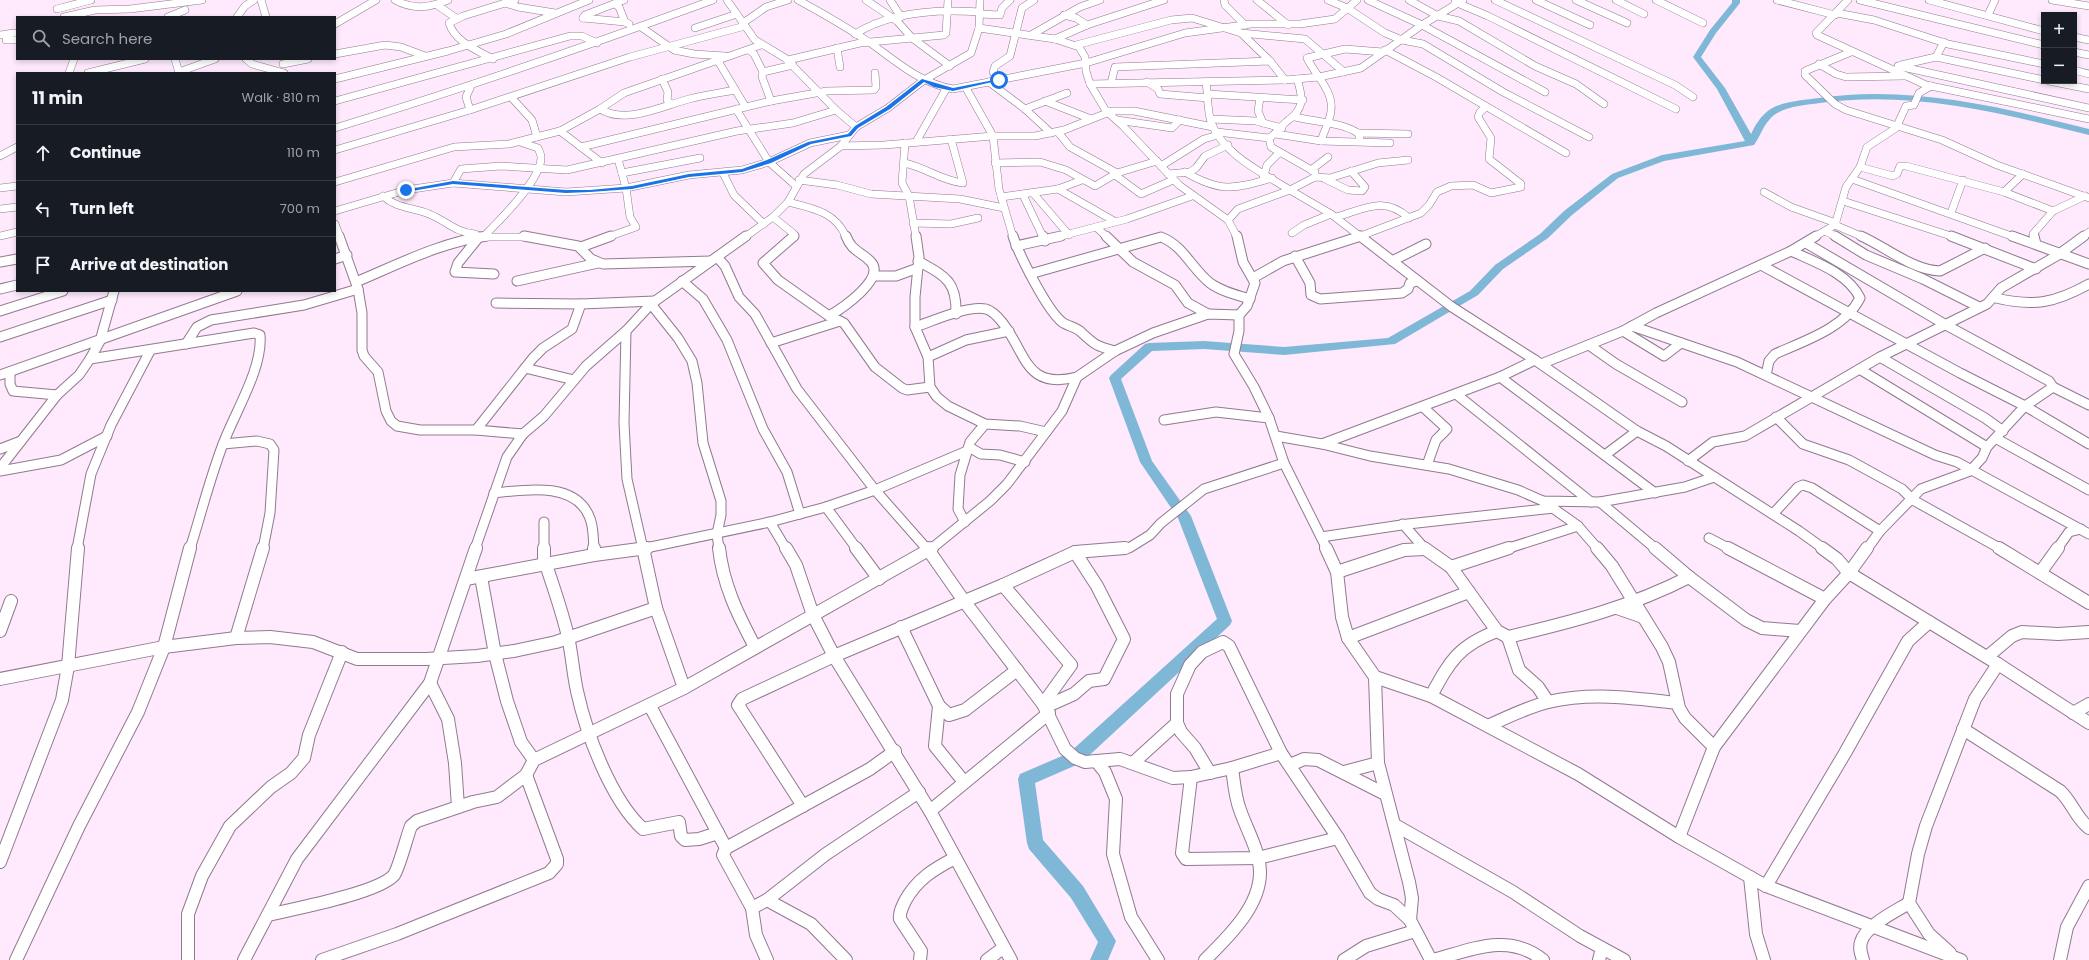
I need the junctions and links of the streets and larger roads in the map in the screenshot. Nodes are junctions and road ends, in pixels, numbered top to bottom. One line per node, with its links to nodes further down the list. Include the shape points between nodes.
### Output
1 (91, 0): 49 (street)
2 (202, 0): 39 (street)
3 (254, 0): 62 (street)
4 (261, 0): 63 (street)
5 (376, 0): 68 (street)
6 (395, 0): 46 (street, via 424,9)
7 (448, 0): 46 (street)
8 (515, 0): 44 (street)
9 (588, 0): 51 (street)
10 (624, 0): 45 (street)
11 (713, 0): 78 (street)
12 (726, 0): 54 (street)
13 (788, 0): 71 (street, via 766,7)
14 (798, 0): 88 (street)
15 (890, 0): 66 (street)
16 (948, 0): 50 (street)
17 (980, 0): 52 (street)
18 (1010, 0): 52 (street, via 1002,8 1000,15)
19 (1032, 0): 84 (street, via 1022,8)
20 (1100, 0): 57 (street)
21 (1164, 0): 72 (street)
22 (1224, 0): 73 (street, via 1225,5)
23 (1257, 0): 74 (street)
24 (1328, 0): 48 (street)
25 (1357, 0): 48 (street)
26 (1368, 0): 75 (street)
27 (1409, 0): 64 (street)
28 (1495, 0): 81 (street)
29 (1536, 0): 76 (street)
30 (1576, 0): 69 (street)
31 (1616, 0): 55 (street)
32 (1656, 0): 70 (street)
33 (1777, 0): 56 (street)
34 (1848, 0): 56 (street)
35 (1860, 0): 102 (street)
36 (1929, 0): 58 (street)
37 (1987, 0): 42 (street)
38 (2052, 0): 47 (street)
39 (182, 1): 53 (street); 60 (street, via 130,9 95,10)
40 (869, 1): 66 (street)
41 (1458, 1): 64 (street); 96 (street)
42 (1995, 1): 58 (street)
43 (55, 2): 49 (street)
44 (505, 3): 51 (street, via 522,9); 65 (street)
45 (615, 4): 67 (street); 67 (street, via 583,18)
46 (437, 5): 65 (street)
47 (2089, 6)
48 (1348, 8): 74 (street, via 1336,19); 95 (street, via 1385,33)
49 (56, 9): 59 (street)
50 (947, 12): 52 (street, via 958,10); 66 (street); 92 (street, via 946,33 941,36)
51 (555, 13): 103 (street, via 506,34)
52 (980, 13): 80 (street)
53 (186, 14): 61 (street)
54 (737, 14): 71 (street); 79 (street)
55 (1644, 14)
56 (1836, 14): 99 (street, via 1862,16 1895,29); 110 (street, via 1816,33)
57 (1067, 15): 72 (street); 90 (street)
58 (1988, 15): 82 (street)
59 (61, 16)
60 (67, 16)
61 (174, 16)
62 (238, 16)
63 (266, 16)
64 (1438, 16): 75 (street); 183 (street, via 1459,21 1535,66 1576,84)
65 (456, 18): 103 (street, via 449,23 450,27)
66 (898, 20): 88 (street, via 870,24); 92 (street)
67 (625, 22): 78 (street)
68 (336, 23)
69 (1627, 23)
70 (1703, 23)
71 (744, 25): 104 (street); 106 (street)
72 (1087, 25): 94 (street)
73 (1245, 25): 74 (street); 77 (street)
74 (1288, 25)
75 (1422, 25): 95 (street); 171 (street)
76 (1590, 25)
77 (1226, 27): 86 (street); 105 (street, via 1183,18); 117 (street, via 1185,33)
78 (640, 28): 100 (street); 106 (street)
79 (695, 28)
80 (979, 28): 84 (street); 134 (street, via 970,53)
81 (1553, 28): 85 (street); 176 (street, via 1670,83)
82 (2035, 29): 83 (street); 98 (street, via 2037,38)
83 (2041, 30)
84 (1016, 32): 90 (street); 156 (street, via 1010,56 995,66 993,72)
85 (1546, 32)
86 (1241, 33): 113 (street, via 1305,39); 128 (street)
87 (0, 34): 89 (street)
88 (855, 34): 101 (street)
89 (16, 35)
90 (1031, 35): 94 (street)
91 (1540, 36): 96 (street)
92 (912, 38): 101 (street); 134 (street)
93 (2077, 38): 97 (street)
94 (1055, 39): 105 (street)
95 (1402, 40): 109 (street); 216 (street, via 1423,44 1503,92)
96 (1534, 40): 190 (street)
97 (2089, 40)
98 (2041, 41)
99 (1944, 42): 118 (street); 132 (street)
100 (597, 43): 119 (street, via 575,35); 164 (street)
101 (869, 43): 107 (street); 155 (street)
102 (2041, 43)
103 (468, 45): 115 (street); 119 (street)
104 (761, 45): 108 (street); 130 (street, via 782,55)
105 (1076, 45): 131 (street, via 1085,57)
106 (670, 46): 116 (street, via 674,50 686,53); 175 (street)
107 (837, 48): 130 (street); 138 (street)
108 (749, 50): 116 (street); 145 (street, via 754,54)
109 (1384, 51): 113 (street, via 1352,48); 146 (street, via 1361,68); 185 (street)
110 (1851, 52): 133 (street); 136 (street)
111 (2077, 53): 114 (street)
112 (336, 54): 115 (street, via 390,46)
113 (1322, 54): 146 (street); 150 (street, via 1307,58)
114 (2089, 55)
115 (426, 56): 151 (street)
116 (731, 56): 127 (street)
117 (1105, 57): 131 (street); 135 (street)
118 (1936, 57): 137 (street); 154 (street)
119 (493, 58): 178 (street)
120 (74, 60): 140 (street)
121 (136, 60): 129 (street)
122 (174, 60): 142 (street)
123 (213, 60): 142 (street)
124 (247, 60): 143 (street)
125 (296, 60): 126 (street)
126 (283, 61): 144 (street)
127 (718, 61): 152 (street); 170 (street)
128 (1270, 61): 135 (street); 157 (street)
129 (117, 62): 141 (street)
130 (790, 63): 145 (street); 173 (street)
131 (1086, 63): 156 (street); 162 (street, via 1086,75)
132 (2041, 63)
133 (1819, 64): 149 (street, via 1846,77); 206 (street, via 1806,69 1804,73 1835,104)
134 (950, 66): 155 (street)
135 (1131, 66): 161 (street, via 1114,67)
136 (1885, 66): 137 (street); 149 (street)
137 (1898, 66): 186 (street)
138 (840, 67)
139 (2077, 71): 148 (street)
140 (69, 72)
141 (91, 72)
142 (179, 72)
143 (273, 72)
144 (284, 72)
145 (763, 72): 180 (street, via 762,77)
146 (1344, 72): 150 (street)
147 (874, 73): 173 (street, via 874,90 850,89)
148 (2089, 74)
149 (1904, 76): 165 (street)
150 (1319, 77): 153 (street); 201 (street, via 1331,100)
151 (336, 79)
152 (662, 79): 182 (street, via 668,92 667,100); 187 (street, via 624,93)
153 (1298, 79): 157 (street); 179 (street)
154 (2041, 79)
155 (924, 80): 168 (street); 202 (street, via 888,108)
156 (999, 80): 158 (street)
157 (1285, 80): 160 (street)
158 (988, 82): 167 (street); 189 (street)
159 (1147, 82): 160 (street); 161 (street); 174 (street, via 1158,89 1160,94)
160 (1206, 82): 174 (street)
161 (1111, 83): 162 (street)
162 (1090, 84): 193 (street)
163 (2065, 84): 166 (street)
164 (471, 86): 191 (street, via 466,98); 203 (street)
165 (1931, 86): 197 (street); 206 (street, via 1918,95 1914,105 1906,106)
166 (2075, 86): 169 (street)
167 (966, 88): 168 (street); 213 (street)
168 (946, 89): 220 (street)
169 (2089, 89)
170 (736, 90): 182 (street); 184 (street)
171 (1545, 92)
172 (1067, 93): 181 (street)
173 (820, 94): 180 (street); 192 (street)
174 (1208, 96): 177 (street); 196 (street)
175 (511, 97): 191 (street); 215 (street, via 536,123)
176 (1693, 97)
177 (1260, 98): 179 (street); 200 (street, via 1258,111)
178 (336, 100)
179 (1303, 100): 194 (street, via 1302,107)
180 (772, 101): 184 (street)
181 (1045, 101): 189 (street); 195 (street)
182 (671, 104): 187 (street, via 634,115 608,114)
183 (1604, 104)
184 (745, 106): 188 (street)
185 (1486, 107): 230 (street); 287 (street, via 1478,117 1491,138 1489,159 1521,184 1521,187 1491,193 1473,185 1455,185 1437,192 1426,210)
186 (2089, 108)
187 (600, 109): 207 (street)
188 (736, 109): 205 (street); 227 (street)
189 (1025, 109): 209 (street)
190 (1676, 109)
191 (470, 110): 228 (street)
192 (836, 110): 202 (street); 205 (street, via 793,123)
193 (1106, 112): 195 (street); 198 (street); 199 (street, via 1134,112)
194 (1295, 117): 201 (street); 204 (street)
195 (1091, 119): 209 (street)
196 (1211, 119): 200 (street); 208 (street)
197 (2089, 119)
198 (1117, 120): 199 (street, via 1172,128); 240 (street)
199 (1180, 120): 208 (street)
200 (1263, 123): 204 (street)
201 (1326, 124): 210 (street, via 1346,126); 218 (street)
202 (856, 127): 212 (street)
203 (336, 128)
204 (1282, 128): 214 (street)
205 (747, 129): 234 (street); 236 (street)
206 (1897, 129): 241 (street, via 1867,147); 249 (street, via 1948,142)
207 (560, 131): 215 (street); 227 (street)
208 (1216, 131): 214 (street); 224 (street); 240 (street)
209 (1054, 133): 213 (street, via 1035,136); 248 (street, via 1070,147)
210 (1358, 133): 211 (street); 222 (street)
211 (1408, 134)
212 (850, 135): 225 (street); 236 (street, via 810,143)
213 (993, 136): 217 (street); 239 (street)
214 (1272, 136): 218 (street); 229 (street, via 1269,143)
215 (537, 137): 219 (street)
216 (1589, 137)
217 (952, 139): 220 (street); 238 (street, via 963,183 932,174 920,166)
218 (1321, 141): 222 (street)
219 (518, 142): 242 (street, via 537,147 540,154); 258 (street, via 454,147)
220 (916, 142): 221 (street)
221 (905, 143): 225 (street); 238 (street)
222 (1361, 143): 223 (street)
223 (1390, 143)
224 (1228, 145): 245 (street, via 1206,156 1196,168); 250 (street)
225 (841, 146): 260 (street, via 818,162)
226 (14, 148): 231 (street)
227 (581, 148): 237 (street)
228 (336, 150)
229 (1279, 153): 243 (street); 250 (street, via 1267,165)
230 (1566, 153)
231 (0, 156)
232 (1328, 157): 243 (street)
233 (700, 158): 247 (street)
234 (618, 159): 237 (street); 247 (street)
235 (1408, 160): 244 (street, via 1378,163)
236 (769, 162): 246 (street); 260 (street)
237 (602, 163): 242 (street, via 567,170)
238 (904, 163): 272 (street, via 902,182)
239 (995, 163): 255 (street, via 1040,162 1066,170); 274 (street)
240 (1159, 164): 248 (street); 256 (street)
241 (1860, 167): 254 (street); 257 (street, via 1893,176 1902,165)
242 (539, 169): 259 (street, via 502,166 466,168 459,170); 265 (street)
243 (1311, 170): 251 (street, via 1315,172)
244 (1351, 171): 252 (street); 252 (street, via 1365,187 1362,191 1351,191)
245 (1185, 172): 253 (street); 256 (street)
246 (723, 173): 263 (street, via 689,176); 291 (street, via 727,184 746,209)
247 (622, 174): 263 (street)
248 (1116, 174): 255 (street, via 1095,186); 256 (street, via 1141,194)
249 (2023, 174): 268 (street); 275 (street)
250 (1264, 177): 253 (street, via 1231,189 1210,186); 266 (street, via 1272,178)
251 (1314, 177): 252 (street); 266 (street)
252 (1323, 178)
253 (1195, 179): 256 (street)
254 (1852, 179): 276 (street, via 1846,187); 283 (street)
255 (1082, 180): 264 (street)
256 (1173, 180): 273 (street)
257 (1963, 180): 268 (street); 283 (street)
258 (336, 182)
259 (453, 183): 265 (street); 271 (street)
260 (798, 183): 272 (street, via 837,185 871,194); 277 (street)
261 (16, 186): 262 (street)
262 (0, 188)
263 (626, 188): 265 (street, via 573,192); 308 (street, via 627,207 636,227)
264 (1058, 188): 269 (street); 289 (street)
265 (526, 189): 301 (street)
266 (1290, 190): 284 (street); 288 (street, via 1238,209)
267 (1764, 192): 292 (street, via 1791,207)
268 (2004, 192): 282 (street)
269 (1033, 193): 270 (street); 299 (street)
270 (1022, 195): 274 (street); 303 (street)
271 (383, 196): 281 (street); 301 (street, via 398,208 432,215 457,232)
272 (909, 196): 279 (street, via 969,200); 290 (street)
273 (1192, 196): 288 (street); 289 (street, via 1153,212)
274 (1001, 197): 279 (street)
275 (2087, 197): 282 (street)
276 (1843, 201): 292 (street); 310 (street)
277 (788, 202): 285 (street); 327 (street, via 816,209 837,221 851,247 872,262)
278 (16, 207): 280 (street)
279 (1004, 208): 306 (street)
280 (0, 209)
281 (336, 211)
282 (2053, 211): 307 (street, via 2033,234)
283 (1951, 214): 307 (street)
284 (1333, 216): 287 (street, via 1382,204 1399,209); 298 (street, via 1304,225); 302 (street)
285 (773, 217): 291 (street); 350 (street, via 794,234 794,237 763,263 778,280)
286 (978, 218): 290 (street, via 951,224)
287 (1409, 218): 302 (street)
288 (1228, 220): 328 (street, via 1239,240 1243,262)
289 (1114, 221): 294 (street)
290 (913, 223): 322 (street)
291 (764, 224): 317 (street)
292 (1836, 224): 295 (street); 310 (street, via 1918,266 1935,271 1940,271)
293 (336, 227): 312 (street)
294 (1096, 227): 299 (street); 309 (street)
295 (1825, 231): 304 (street); 344 (street, via 1866,255 1923,279)
296 (16, 232): 300 (street)
297 (2089, 232): 314 (street)
298 (1292, 233)
299 (1070, 235): 303 (street)
300 (0, 236)
301 (485, 236): 308 (street, via 523,236); 325 (street, via 458,263 455,272); 334 (street, via 448,244)
302 (1362, 236): 313 (street); 318 (street)
303 (1044, 240): 306 (street)
304 (1806, 243): 311 (street); 352 (street)
305 (1426, 244): 318 (street)
306 (1016, 246): 326 (street)
307 (2039, 246): 314 (street)
308 (581, 247): 320 (street)
309 (1118, 248): 326 (street); 340 (street, via 1159,237 1165,238 1178,246 1215,286); 348 (street, via 1146,270 1175,285 1188,303)
310 (1985, 248): 324 (street)
311 (1791, 251): 323 (street); 346 (street, via 1855,288 1860,298 1859,303)
312 (347, 255): 316 (street); 334 (street)
313 (1295, 256): 328 (street); 331 (street, via 1310,283 1312,295 1320,299 1402,293 1408,289 1410,283)
314 (2057, 256): 321 (street); 324 (street)
315 (16, 259): 319 (street)
316 (336, 259)
317 (714, 259): 320 (street); 330 (street); 360 (street, via 728,271 739,296 755,314)
318 (1392, 261): 331 (street)
319 (0, 262)
320 (598, 263): 329 (street)
321 (2089, 264)
322 (918, 265): 327 (street, via 896,276); 347 (street, via 944,278 953,288); 354 (street, via 914,297)
323 (1761, 265): 346 (street); 353 (street)
324 (2036, 269): 339 (street, via 2002,287)
325 (494, 274)
326 (1030, 274): 366 (street, via 1062,322 1080,331 1099,347)
327 (874, 276): 350 (street, via 858,296)
328 (1254, 278): 340 (street)
329 (517, 281)
330 (682, 281): 342 (street); 426 (street, via 703,299 727,340 763,429 788,472)
331 (1418, 281): 370 (street)
332 (2089, 284): 339 (street, via 2050,303 2021,303)
333 (16, 285): 335 (street)
334 (357, 286): 363 (street, via 304,305 211,320 197,327); 392 (street, via 362,313 362,350 378,372 386,411 391,421 398,426 420,430)
335 (0, 289)
336 (60, 292): 345 (street)
337 (234, 292): 359 (street, via 182,308)
338 (113, 296): 358 (street); 359 (street)
339 (1996, 298): 344 (street)
340 (1250, 300): 349 (street)
341 (496, 303): 343 (street)
342 (653, 303): 343 (street); 355 (street); 435 (street, via 692,361 697,383 702,443 721,501)
343 (581, 304): 371 (street, via 572,329 543,348)
344 (1979, 307): 352 (street)
345 (0, 311)
346 (1850, 312): 362 (street); 375 (street, via 1825,331 1775,354 1769,361)
347 (956, 314): 354 (street); 356 (street, via 982,308 999,317)
348 (1208, 314): 349 (street); 366 (street, via 1153,333)
349 (1239, 315): 389 (street, via 1239,331 1234,354)
350 (829, 316): 351 (street)
351 (840, 321): 360 (street); 379 (street, via 876,367 902,388 907,390)
352 (1946, 325): 362 (street); 380 (street, via 2049,381)
353 (1632, 326): 357 (street); 361 (street)
354 (915, 327): 367 (street)
355 (626, 331): 378 (street); 438 (street, via 628,348 624,423 628,479)
356 (1008, 331): 367 (street, via 966,340); 376 (street, via 1027,365 1039,375 1053,381)
357 (1623, 331): 361 (street, via 1664,356); 364 (street)
358 (0, 337)
359 (100, 341): 369 (street); 373 (street)
360 (771, 343): 417 (street, via 797,389)
361 (1682, 343): 375 (street)
362 (1908, 343): 368 (street); 386 (street)
363 (186, 344): 365 (street); 400 (street, via 254,333 260,335 258,361)
364 (1589, 345): 370 (street); 384 (street, via 1616,364)
365 (150, 351): 369 (street); 397 (street)
366 (1115, 351): 376 (street)
367 (928, 357): 379 (street)
368 (1880, 357): 372 (street); 396 (street, via 1985,418)
369 (90, 359): 382 (street, via 79,375)
370 (1538, 362): 377 (street); 393 (street)
371 (525, 368): 378 (street); 392 (street)
372 (1861, 370): 383 (street); 403 (street)
373 (10, 372): 374 (street); 382 (street, via 10,388 13,391)
374 (0, 375)
375 (1766, 375): 383 (street)
376 (1077, 377): 394 (street, via 1066,404)
377 (1500, 378): 381 (street); 406 (street)
378 (574, 380): 395 (street, via 544,416)
379 (930, 387): 391 (street, via 948,406)
380 (2053, 387): 385 (street); 386 (street)
381 (1456, 394): 387 (street); 423 (street)
382 (58, 395): 399 (street)
383 (1810, 397): 388 (street); 414 (street, via 1935,455 1957,462)
384 (1682, 402)
385 (2089, 405)
386 (2025, 406): 396 (street); 402 (street)
387 (1423, 407): 401 (street); 411 (street, via 1446,429 1436,440)
388 (1776, 417): 408 (street, via 1745,436 1713,442); 421 (street, via 1803,444 1850,460 1902,489)
389 (1269, 418): 390 (street, via 1216,412); 398 (street)
390 (1164, 420)
391 (985, 424): 394 (street, via 1020,426); 405 (street, via 974,436)
392 (476, 430): 395 (street)
393 (1637, 431): 406 (street); 408 (street)
394 (1046, 432): 409 (street)
395 (523, 434): 419 (street, via 507,457)
396 (2000, 435): 403 (street); 418 (street)
397 (107, 436): 413 (street, via 61,460); 481 (street, via 91,474 75,563)
398 (1276, 436): 401 (street); 410 (street)
399 (21, 441): 404 (street); 412 (street)
400 (223, 444): 471 (street, via 257,441 270,444 274,450 270,513 264,546); 473 (street, via 184,569)
401 (1322, 444): 411 (street, via 1370,456)
402 (2089, 444)
403 (1987, 447): 414 (street, via 1982,458)
404 (0, 449)
405 (968, 449): 407 (street); 409 (street); 415 (street)
406 (1605, 455): 420 (street)
407 (950, 459): 415 (street); 417 (street)
408 (1688, 461): 416 (street)
409 (1025, 462): 430 (street, via 1008,484)
410 (1284, 463): 436 (street); 441 (street, via 1204,489 1150,535 1129,548)
411 (1428, 465): 422 (street, via 1497,483)
412 (0, 468)
413 (0, 471)
414 (1970, 471): 421 (street, via 1928,485 1921,489); 434 (street)
415 (960, 475): 430 (street, via 958,509)
416 (1714, 477): 420 (street, via 1685,487); 427 (street)
417 (875, 490): 424 (street); 440 (street)
418 (2089, 490)
419 (494, 493): 442 (street, via 542,490 578,500 589,514); 450 (street)
420 (1655, 493): 423 (street)
421 (1913, 500): 433 (street); 447 (street)
422 (1543, 501): 423 (street); 425 (street)
423 (1595, 502): 449 (street)
424 (826, 507): 426 (street); 451 (street)
425 (1554, 508): 431 (street); 432 (street)
426 (800, 514): 429 (street)
427 (1773, 514): 433 (street, via 1798,487 1803,485 1812,488); 446 (street, via 1837,559)
428 (544, 522): 443 (street, via 544,558)
429 (770, 522): 435 (street); 461 (street, via 796,565)
430 (965, 522): 440 (street)
431 (1403, 524): 436 (street); 439 (street)
432 (1578, 526): 444 (street); 457 (street, via 1612,566)
433 (1880, 531): 446 (street)
434 (2085, 532): 447 (street, via 2069,532)
435 (717, 534): 438 (street); 474 (street, via 721,569 731,600)
436 (1321, 537): 445 (street)
437 (1710, 538): 454 (street)
438 (642, 549): 442 (street); 459 (street)
439 (1425, 549): 444 (street); 445 (street, via 1404,550)
440 (928, 550): 451 (street); 456 (street)
441 (1075, 552): 452 (street); 490 (street, via 1100,592 1124,639 1104,679 1089,681 1070,696)
442 (594, 555): 443 (street)
443 (547, 565): 448 (street); 469 (street)
444 (1451, 567): 453 (street)
445 (1337, 572): 472 (street, via 1342,617)
446 (1849, 573): 454 (street); 463 (street)
447 (2040, 573): 458 (street)
448 (481, 577): 450 (street); 476 (street)
449 (1689, 577): 457 (street, via 1666,590); 467 (street, via 1755,625 1772,630)
450 (466, 578): 479 (street)
451 (879, 579): 461 (street)
452 (1003, 585): 456 (street); 490 (street, via 1070,660 1070,667)
453 (1469, 592): 466 (street); 472 (street)
454 (1825, 599): 467 (street)
455 (11, 601): 465 (street)
456 (964, 601): 464 (street); 482 (street)
457 (1635, 602): 460 (street); 462 (street)
458 (2089, 603)
459 (656, 608): 469 (street); 486 (street)
460 (1617, 608): 462 (street); 470 (street)
461 (813, 615): 474 (street); 477 (street)
462 (1643, 616): 489 (street, via 1669,662)
463 (1930, 622): 478 (street); 529 (street, via 1908,641)
464 (901, 627): 477 (street); 493 (street)
465 (0, 630)
466 (1497, 631): 470 (street); 487 (street, via 1472,641 1456,654)
467 (1800, 631): 500 (street)
468 (2089, 632): 478 (street, via 2022,632 2012,636)
469 (568, 637): 476 (street); 499 (street)
470 (1508, 637): 488 (street, via 1520,670 1538,687)
471 (236, 638): 473 (street); 475 (street, via 270,637 313,642)
472 (1348, 638): 483 (street)
473 (164, 646): 481 (street); 540 (street, via 138,712 79,826)
474 (755, 647): 486 (street)
475 (342, 652): 479 (street, via 357,659); 541 (street, via 309,736 304,758 291,773 271,787 230,826 202,876 188,914)
476 (495, 654): 479 (street); 503 (street, via 521,742)
477 (834, 656): 501 (street); 516 (street, via 739,701 738,705)
478 (1987, 657): 480 (street)
479 (438, 658): 485 (street)
480 (1998, 664): 494 (street); 498 (street, via 1975,699)
481 (68, 666): 484 (street); 527 (street, via 62,700 49,738)
482 (1017, 670): 490 (street); 493 (street, via 965,710 949,714)
483 (1375, 677): 487 (street); 506 (street)
484 (0, 679)
485 (430, 683): 517 (street, via 448,719); 534 (street, via 296,859)
486 (684, 688): 492 (street)
487 (1431, 696): 497 (street)
488 (1548, 702): 489 (street, via 1592,696 1615,696); 497 (street)
489 (1678, 703): 500 (street, via 1685,718)
490 (1047, 704): 504 (street, via 1065,749 1075,758 1085,762); 513 (street)
491 (2089, 704): 494 (street)
492 (650, 706): 499 (street); 521 (street)
493 (939, 706): 513 (street, via 935,746)
494 (2073, 713): 496 (street)
495 (1177, 723): 502 (street, via 1177,694 1190,665 1202,652 1223,642 1226,643); 505 (street); 510 (street)
496 (2089, 723)
497 (1488, 726): 522 (street, via 1578,774)
498 (1963, 729): 520 (street, via 2060,791 2072,802 2078,820); 532 (street, via 1926,826)
499 (588, 735): 503 (street); 521 (street, via 612,785 638,826 643,829 679,822 681,836 685,840)
500 (1714, 747): 522 (street)
501 (895, 751): 514 (street); 516 (street, via 870,769)
502 (1281, 753): 507 (street); 508 (street)
503 (534, 760): 511 (street)
504 (1096, 761): 505 (street, via 1120,760); 549 (street, via 1105,772 1116,799 1113,854 1131,917)
505 (1133, 763): 512 (street, via 1164,776)
506 (1378, 763): 509 (street); 515 (street)
507 (1290, 765): 509 (street, via 1310,758); 523 (street)
508 (1232, 768): 510 (street); 526 (street, via 1239,809)
509 (1344, 772): 515 (street)
510 (1210, 773): 512 (street)
511 (526, 775): 517 (street, via 497,797); 543 (street, via 557,859 557,864 549,873 397,934)
512 (1191, 777): 526 (street, via 1183,857 1191,861)
513 (964, 782): 518 (street)
514 (919, 792): 518 (street); 531 (street, via 826,854)
515 (1385, 794): 519 (street)
516 (803, 806): 524 (street)
517 (458, 807): 534 (street, via 411,826 391,877 359,892)
518 (930, 811): 525 (street)
519 (1395, 825): 535 (street, via 1412,898); 538 (street, via 1513,892)
520 (2089, 828)
521 (718, 833): 524 (street)
522 (1679, 837): 528 (street)
523 (1338, 838): 526 (street); 535 (street, via 1370,893 1394,905)
524 (726, 848): 533 (street, via 723,855)
525 (955, 858): 537 (street); 546 (street, via 919,879 900,913 900,919 921,951)
526 (1258, 858): 550 (street, via 1260,873 1250,907 1223,942)
527 (0, 862)
528 (1750, 877): 529 (street); 555 (street, via 1756,934)
529 (1766, 886): 536 (street)
530 (2089, 886): 557 (street, via 2067,927)
531 (767, 900): 533 (street); 545 (street, via 811,924)
532 (1909, 903): 536 (street); 539 (street, via 1929,934)
533 (752, 908): 544 (street, via 756,935)
534 (268, 915): 542 (street)
535 (1412, 925): 551 (street, via 1366,946); 552 (street)
536 (1873, 928): 539 (street); 556 (street, via 1862,939 1860,950)
537 (1003, 948): 547 (street); 548 (street)
538 (1600, 954): 554 (street)
539 (1958, 959)
540 (16, 960)
541 (188, 960)
542 (244, 960)
543 (322, 960)
544 (767, 960)
545 (846, 960)
546 (920, 960)
547 (987, 960)
548 (1011, 960)
549 (1158, 960)
550 (1205, 960)
551 (1344, 960)
552 (1432, 960): 553 (street, via 1505,943 1526,947 1536,952)
553 (1543, 960)
554 (1624, 960)
555 (1764, 960)
556 (1863, 960)
557 (2060, 960)

